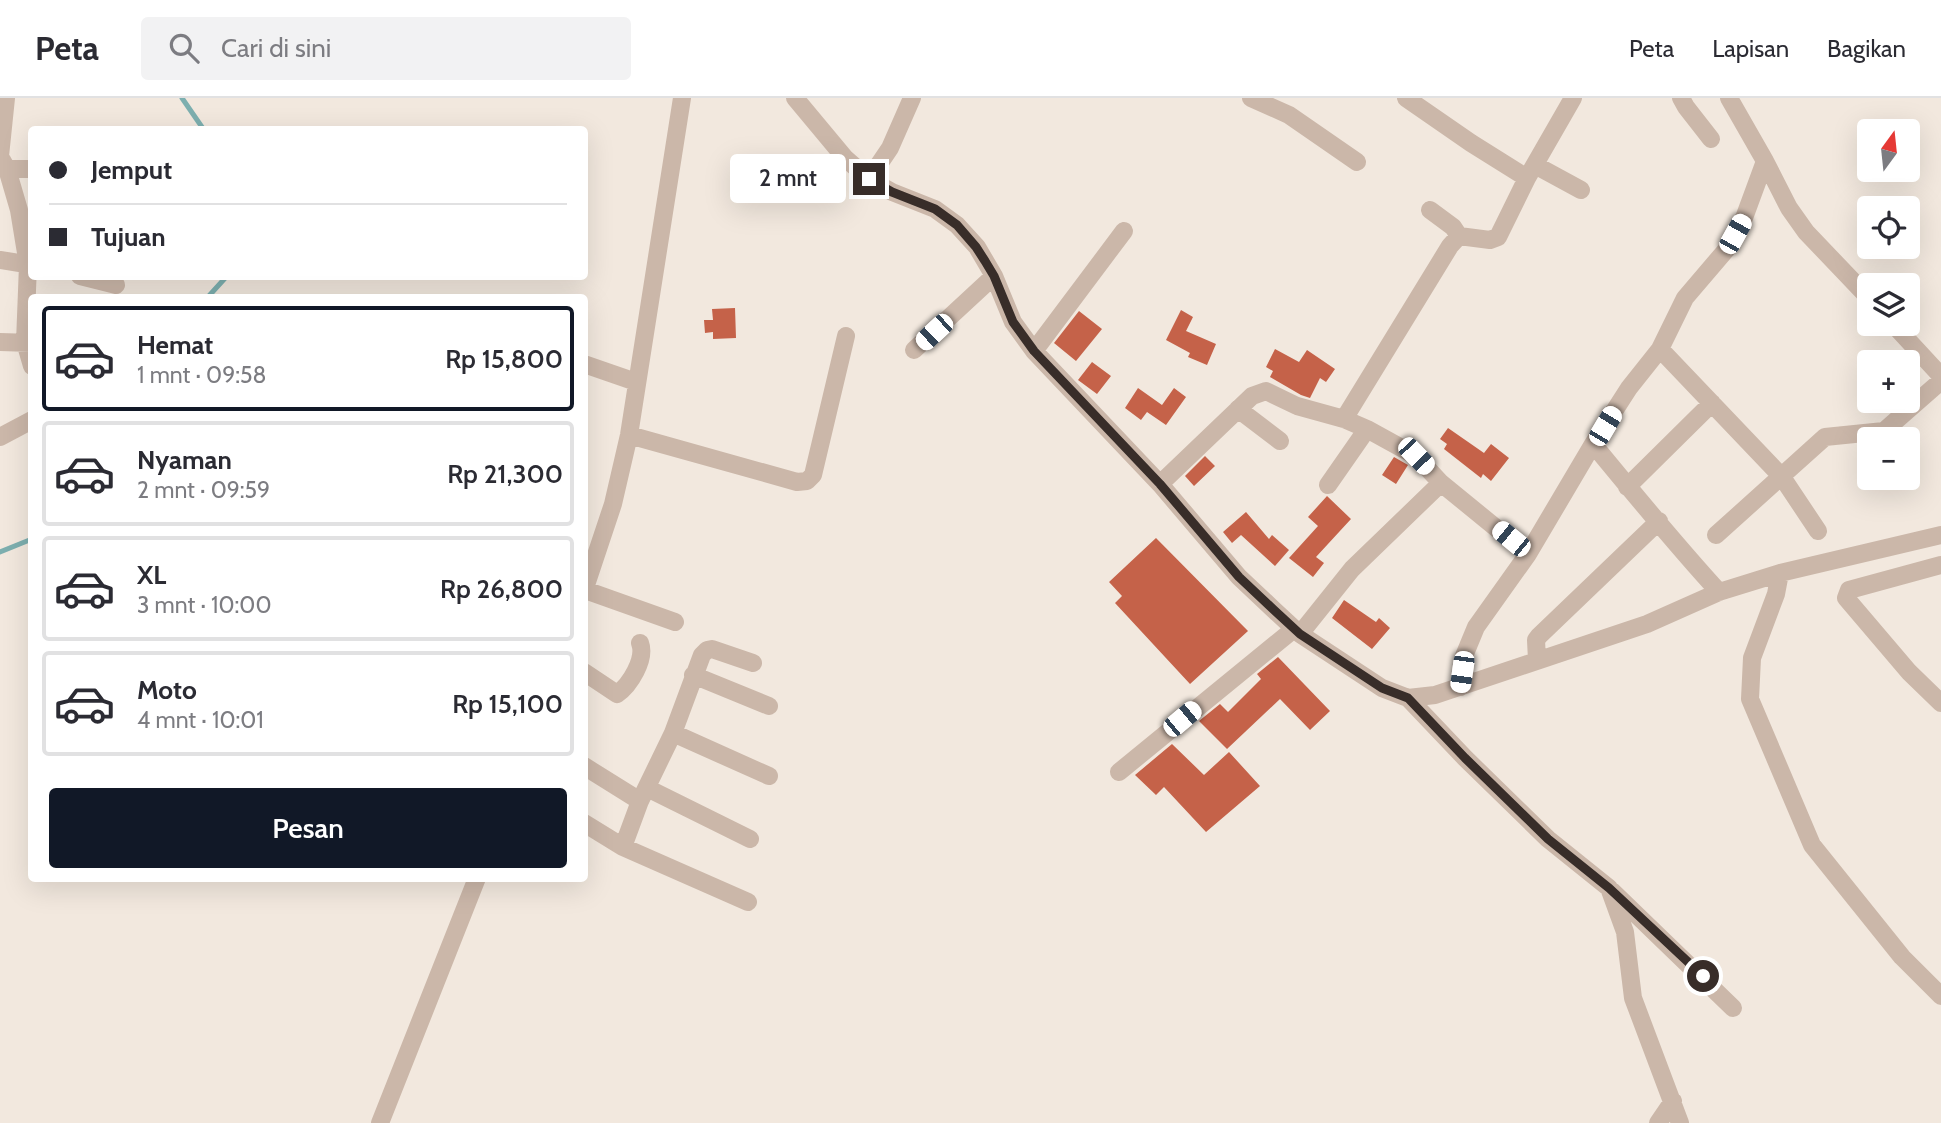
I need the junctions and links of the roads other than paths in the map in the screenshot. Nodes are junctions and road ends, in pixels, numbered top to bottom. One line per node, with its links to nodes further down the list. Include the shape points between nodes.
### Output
1 (6, 98): 11 (street)
2 (682, 98): 37 (street)
3 (795, 98): 16 (street, via 845,158)
4 (912, 98): 16 (street, via 890,148)
5 (1251, 98): 13 (street, via 1289,115)
6 (1406, 98): 15 (street, via 1471,144)
7 (1573, 98): 15 (street)
8 (1681, 98): 10 (street)
9 (1729, 98): 12 (street)
10 (1711, 139)
11 (2, 160): 14 (street); 21 (street)
12 (1765, 161): 27 (street, via 1806,232); 32 (street, via 1744,218 1726,250 1685,298)
13 (1357, 162)
14 (28, 168)
15 (1531, 171): 17 (street); 20 (street, via 1498,237)
16 (869, 179): 24 (street, via 935,209 957,225)
17 (1581, 190)
18 (1430, 210): 20 (street)
19 (1124, 231): 34 (street)
20 (1458, 236): 40 (street)
21 (28, 255)
22 (0, 260): 23 (street)
23 (28, 265)
24 (994, 276): 33 (street); 34 (street, via 1013,322)
25 (96, 280): 26 (street)
26 (116, 285)
27 (1857, 285)
28 (846, 336): 43 (street, via 813,475 807,481)
29 (1904, 336): 36 (street)
30 (0, 342): 31 (street)
31 (28, 343)
32 (1660, 349): 38 (street); 46 (street)
33 (915, 350)
34 (1034, 351): 49 (street)
35 (588, 365): 37 (street)
36 (1941, 378): 47 (street, via 1884,431 1825,437)
37 (636, 383): 43 (street)
38 (1712, 403): 47 (street); 51 (street)
39 (1238, 409): 40 (street, via 1265,391 1297,407); 45 (street); 49 (street)
40 (1345, 419): 42 (street)
41 (28, 422): 44 (street)
42 (1367, 429): 48 (street, via 1416,456); 50 (street)
43 (629, 435): 59 (street)
44 (0, 437)
45 (1280, 441)
46 (1593, 444): 51 (street); 56 (street)
47 (1782, 477): 53 (street); 54 (street)
48 (1441, 483): 56 (street); 63 (street, via 1352,569)
49 (1160, 484): 63 (street, via 1239,577)
50 (1328, 485)
51 (1627, 487): 52 (street)
52 (1659, 521): 61 (street); 65 (street, via 1539,636)
53 (1818, 531)
54 (1716, 535)
55 (1941, 535): 58 (street)
56 (1528, 554): 69 (street, via 1476,627 1464,656)
57 (1941, 565): 71 (street, via 1846,593 1909,673)
58 (1780, 573): 61 (street); 84 (street, via 1752,658 1750,699 1812,845 1902,957)
59 (588, 581)
60 (588, 591): 62 (street)
61 (1719, 592): 65 (street, via 1647,624)
62 (675, 622)
63 (1297, 632): 70 (street, via 1382,688); 75 (street)
64 (640, 643): 67 (street, via 642,650 632,677 617,694)
65 (1537, 660): 69 (street)
66 (753, 663): 68 (street, via 706,650)
67 (588, 675)
68 (694, 676): 72 (street); 73 (street)
69 (1460, 687): 70 (street)
70 (1408, 698): 82 (street, via 1548,839)
71 (1941, 703)
72 (769, 706)
73 (673, 733): 76 (street); 77 (street)
74 (588, 768): 77 (street)
75 (1119, 772)
76 (769, 776)
77 (643, 795): 79 (street); 80 (street)
78 (588, 826): 80 (street)
79 (750, 839)
80 (622, 847): 83 (street)
81 (475, 882): 87 (street)
82 (1609, 888): 85 (street); 86 (street, via 1625,932 1633,998)
83 (748, 902)
84 (1941, 996)
85 (1733, 1008)
86 (1674, 1101): 88 (street); 89 (street)
87 (380, 1123)
88 (1658, 1123)
89 (1680, 1123)

